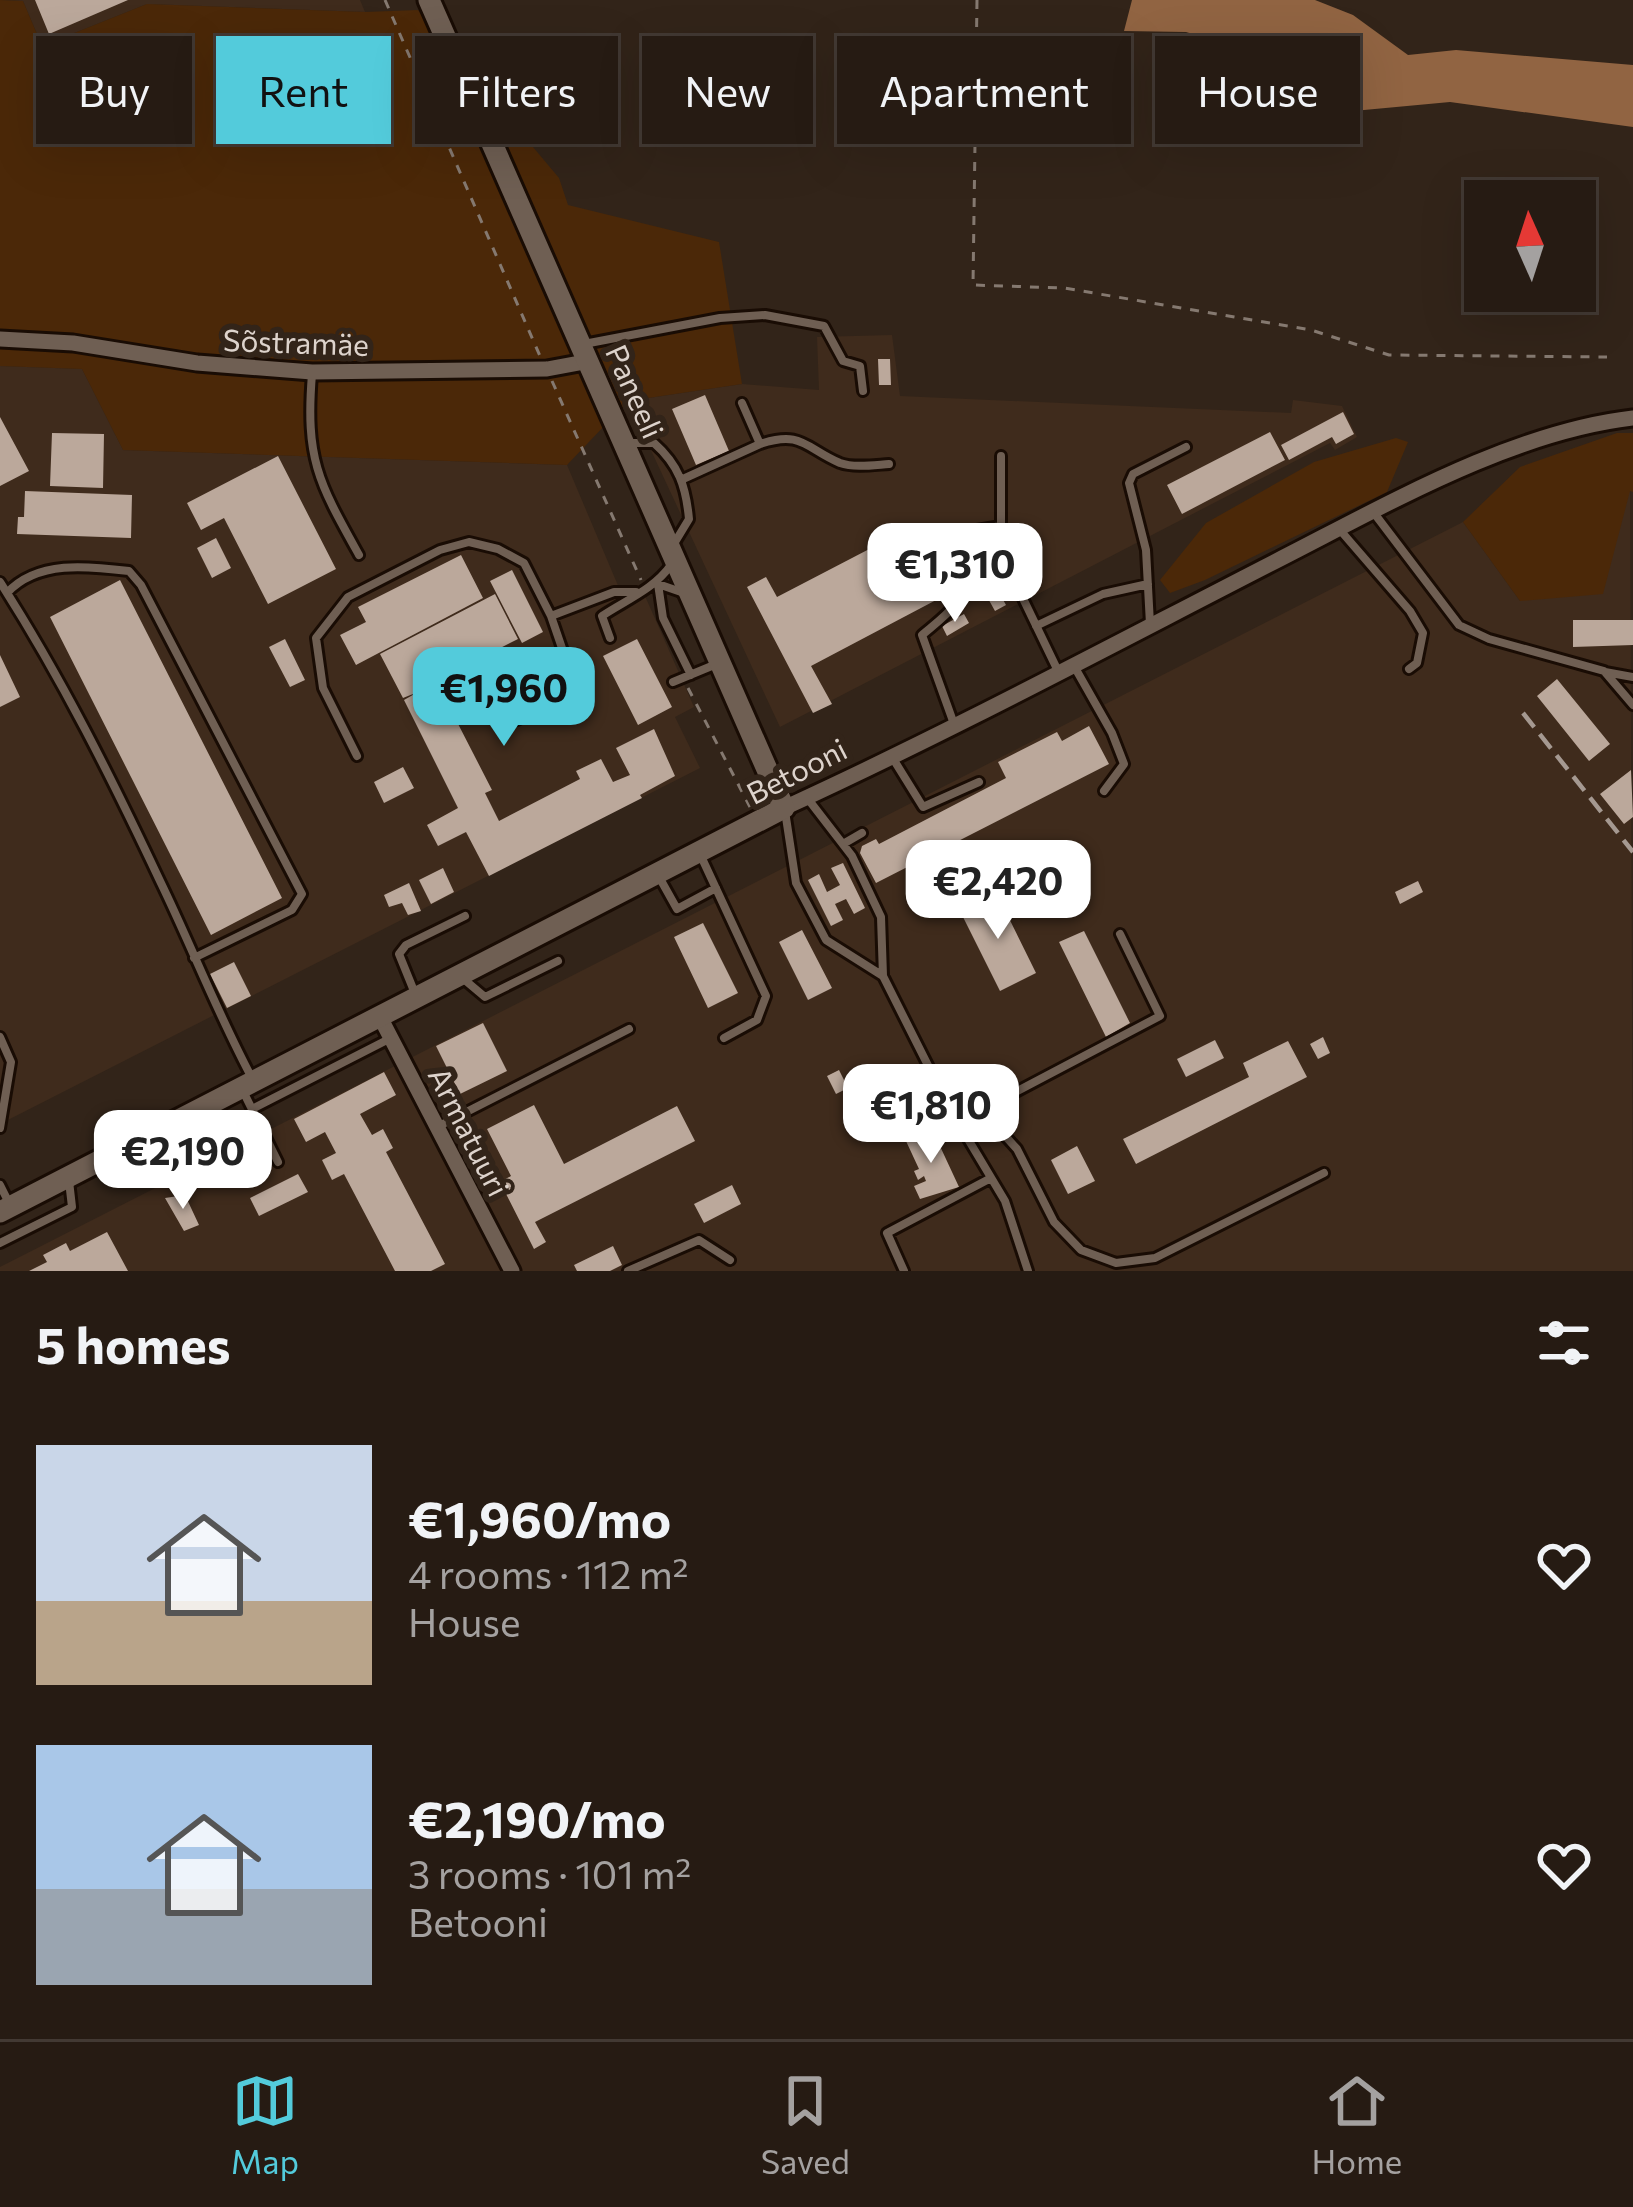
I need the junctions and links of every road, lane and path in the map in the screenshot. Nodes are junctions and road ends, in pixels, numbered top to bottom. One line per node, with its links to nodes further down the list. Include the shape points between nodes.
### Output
1 (385, 0): 7 (path)
2 (429, 0): 5 (street, Paneeli)
3 (977, 0): 6 (path, via 973,285 1064,288 1289,326 1389,356)
4 (0, 339): 8 (street, Sõstramäe)
5 (586, 352): 7 (street, Sõstramäe); 9 (lane, via 720,318 765,315 824,326 843,361 860,366); 12 (street, Paneeli)
6 (1607, 358)
7 (547, 369): 8 (street, Sõstramäe); 26 (path)
8 (312, 372): 22 (lane, via 319,483)
9 (863, 392)
10 (742, 403): 13 (lane)
11 (1633, 418): 18 (street, Betooni, via 1539,440)
12 (626, 444): 17 (lane, via 654,443); 21 (street, Paneeli)
13 (760, 444): 16 (lane, via 782,436 844,465); 17 (lane)
14 (1186, 447): 25 (lane, via 1132,474 1129,483)
15 (1001, 456): 19 (lane)
16 (889, 464)
17 (683, 479): 21 (lane, via 689,519)
18 (1373, 512): 20 (street, Betooni); 36 (lane, via 1459,626)
19 (1001, 526): 31 (lane, via 1001,553); 41 (lane, via 960,540 964,592 922,635)
20 (1339, 530): 30 (street, Betooni); 35 (lane, via 1423,633)
21 (673, 554): 24 (lane); 28 (street, Paneeli)
22 (359, 556)
23 (0, 582): 27 (lane)
24 (658, 584): 26 (lane); 28 (lane); 38 (lane)
25 (1148, 584): 30 (lane); 31 (lane, via 1103,594)
26 (640, 591): 29 (lane, via 614,592); 32 (lane, via 602,616)
27 (7, 593): 56 (lane, via 43,649); 56 (lane, via 21,578 51,569 129,571 302,894 292,910)
28 (692, 596): 33 (street, Paneeli)
29 (551, 616): 40 (lane, via 576,689); 42 (lane, via 524,563 469,542 348,597 316,638 323,688)
30 (1150, 625): 34 (street, Betooni)
31 (1036, 626): 34 (lane)
32 (610, 638)
33 (721, 663): 38 (lane); 47 (street, Paneeli)
34 (1066, 668): 41 (street, Betooni); 45 (lane, via 1124,764)
35 (1408, 669)
36 (1604, 671): 37 (lane); 39 (lane)
37 (1633, 677)
38 (682, 678): 48 (path)
39 (1633, 705)
40 (517, 720)
41 (953, 724): 43 (street, Betooni)
42 (357, 755)
43 (892, 755): 44 (lane, via 922,807); 46 (street, Betooni)
44 (979, 782)
45 (1104, 791)
46 (807, 798): 47 (street, Betooni); 50 (lane)
47 (784, 808): 48 (street, Betooni); 59 (lane, via 796,883 826,940)
48 (758, 822): 51 (street, Betooni)
49 (862, 832): 50 (lane)
50 (843, 844): 59 (lane, via 881,917)
51 (699, 853): 52 (street, Betooni); 53 (lane)
52 (657, 874): 53 (lane, via 677,909); 58 (street, Betooni)
53 (716, 888): 65 (lane, via 766,995 757,1020)
54 (465, 916): 60 (lane, via 399,954)
55 (1120, 934): 68 (lane, via 1160,1016)
56 (194, 958): 66 (lane)
57 (558, 961): 58 (lane, via 485,997)
58 (459, 975): 60 (street, Betooni)
59 (883, 976): 70 (lane)
60 (417, 997): 61 (street, Betooni)
61 (380, 1017): 64 (street, Armatuuri); 66 (street, Betooni)
62 (629, 1029): 71 (lane)
63 (0, 1037): 69 (lane, via 11,1063)
64 (391, 1038): 67 (lane); 71 (street, Armatuuri)
65 (724, 1038)
66 (248, 1085): 67 (lane); 74 (street, Betooni)
67 (252, 1109): 73 (lane)
68 (982, 1110): 70 (lane); 76 (lane, via 1017,1149 1054,1222 1081,1250 1116,1263 1155,1258)
69 (1, 1112): 72 (lane)
70 (952, 1113): 78 (lane)
71 (437, 1127): 83 (street, Armatuuri)
72 (0, 1128)
73 (261, 1128): 74 (lane, via 193,1161); 75 (lane)
74 (155, 1132): 77 (street, Betooni)
75 (278, 1162)
76 (1324, 1173)
77 (68, 1177): 80 (street, Betooni); 81 (lane, via 73,1207)
78 (991, 1178): 85 (lane, via 886,1233); 86 (lane)
79 (0, 1185): 80 (lane)
80 (5, 1209)
81 (0, 1243)
82 (730, 1259): 84 (lane, via 699,1240)
83 (512, 1271)
84 (628, 1271)
85 (904, 1271)
86 (1028, 1271)

